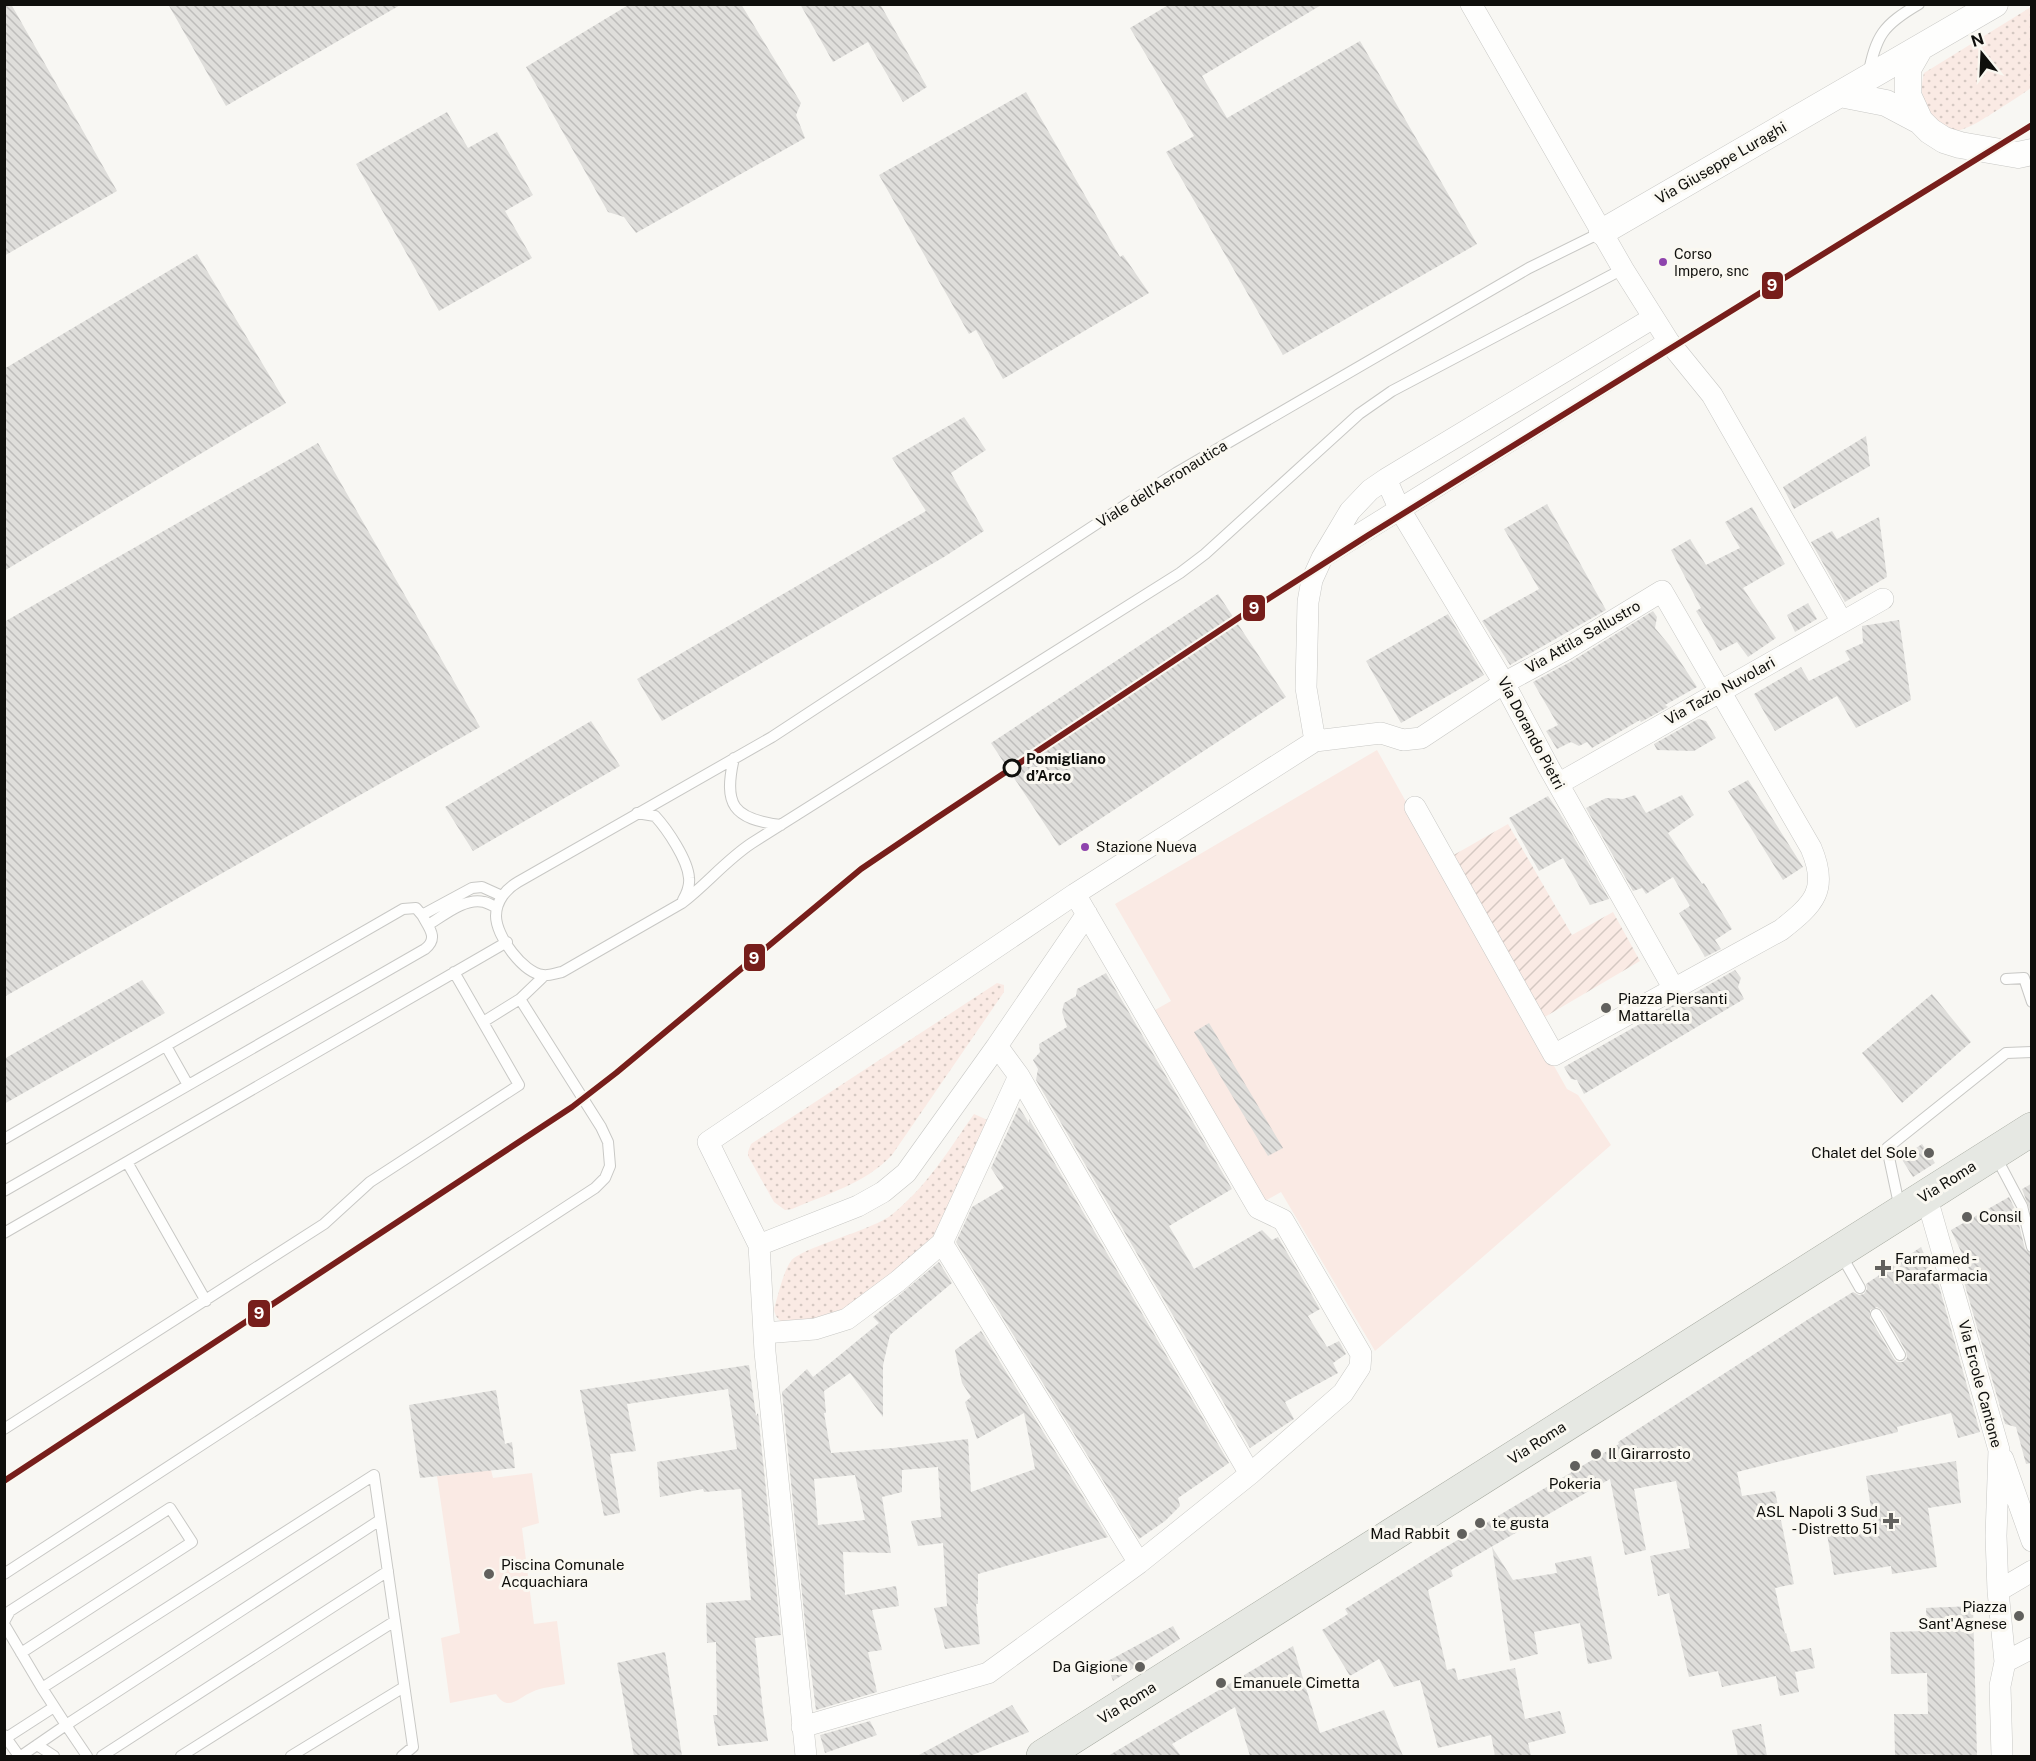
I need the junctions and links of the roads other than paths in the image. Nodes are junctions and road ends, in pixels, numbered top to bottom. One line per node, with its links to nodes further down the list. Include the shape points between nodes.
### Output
1 (1471, 4): 9 (street)
2 (1919, 4): 5 (lane, via 1886,27 1878,38)
3 (1995, 4): 4 (street, Via Giuseppe Luraghi)
4 (1920, 48): 5 (street, Via Giuseppe Luraghi); 7 (street, via 1908,69 1908,95)
5 (1868, 79): 6 (street, Via Giuseppe Luraghi)
6 (1840, 94): 7 (street, via 1886,103); 9 (street, Via Giuseppe Luraghi)
7 (1920, 121): 8 (street, via 1944,140 1960,145 2018,155)
8 (2031, 152)
9 (1602, 232): 10 (street); 21 (lane, Viale dell’Aeronautica, via 1529,268 1168,479 828,702)
10 (1623, 269): 11 (street); 25 (lane, via 1392,391 1359,414 1180,573)
11 (1653, 318): 12 (street); 13 (street)
12 (1669, 342): 14 (street); 17 (street, via 1712,395)
13 (1386, 479): 14 (street, Via Dorando Pietri); 15 (street, via 1350,511)
14 (1399, 508): 15 (street, via 1328,553); 18 (street, Via Dorando Pietri)
15 (1319, 565): 20 (street, via 1312,580 1307,613 1306,688)
16 (1883, 599): 17 (street, Via Tazio Nuvolari)
17 (1842, 622): 19 (street, Via Tazio Nuvolari)
18 (1504, 683): 19 (street, Via Attila Sallustro, via 1662,591); 20 (street, Via Attila Sallustro, via 1421,738 1403,741 1381,732); 22 (street, Via Dorando Pietri)
19 (1719, 690): 22 (street, Via Tazio Nuvolari); 36 (street, via 1811,848 1820,880 1812,902 1781,930)
20 (1315, 741): 26 (street)
21 (734, 758): 24 (lane, Viale dell’Aeronautica); 25 (lane, via 729,785 734,805 749,819)
22 (1558, 783): 36 (street, Via Dorando Pietri)
23 (1415, 807): 36 (street, via 1554,1055)
24 (636, 813): 27 (lane, Viale dell’Aeronautica, via 518,882); 28 (lane, via 655,816 682,856 690,879)
25 (781, 825): 28 (lane, via 732,856)
26 (1075, 894): 30 (street); 53 (street, via 708,1142)
27 (502, 896): 29 (lane, Viale dell’Aeronautica); 31 (lane, via 482,887 472,888)
28 (682, 903): 34 (lane, via 562,972)
29 (497, 908): 31 (lane, via 473,901); 32 (lane, via 496,918)
30 (1087, 914): 41 (street); 63 (street, via 1258,1208 1283,1220 1361,1354 1360,1367 1344,1393)
31 (425, 920): 40 (lane, via 416,908 403,909); 44 (lane, via 433,936 425,949)
32 (507, 942): 33 (lane); 34 (lane, via 519,962)
33 (454, 972): 39 (lane); 48 (lane)
34 (544, 976): 37 (lane)
35 (2006, 979): 38 (lane, via 2024,978)
36 (1674, 989)
37 (520, 999): 39 (lane); 69 (lane, via 601,1127 610,1154 605,1178)
38 (2031, 1002)
39 (483, 1022): 57 (lane, via 519,1085 370,1182 324,1224)
40 (166, 1046): 44 (lane); 46 (lane)
41 (997, 1046): 43 (street); 53 (street, via 906,1173 858,1206)
42 (2031, 1052): 50 (lane, via 2006,1053 1887,1148)
43 (1019, 1076): 52 (street); 63 (street)
44 (189, 1085): 49 (lane)
45 (2031, 1128): 47 (main road, Via Roma)
46 (4, 1139)
47 (1993, 1152): 50 (main road, Via Roma); 54 (lane, via 2022,1206)
48 (127, 1162): 51 (lane); 57 (lane)
49 (4, 1191)
50 (1913, 1203): 55 (main road, Via Roma); 62 (street, Via Ercole Cantone)
51 (4, 1233)
52 (942, 1243): 59 (street, via 847,1319); 66 (street)
53 (759, 1245): 59 (street)
54 (2031, 1247)
55 (1838, 1251): 56 (lane); 91 (main road, Via Roma)
56 (1860, 1288)
57 (206, 1301): 61 (lane)
58 (1876, 1314): 60 (lane)
59 (764, 1342): 80 (street)
60 (1900, 1355)
61 (4, 1429)
62 (1999, 1450): 65 (street); 70 (street, Via Ercole Cantone)
63 (1250, 1474): 66 (street)
64 (380, 1520): 67 (lane); 77 (lane, via 374,1475); 79 (lane)
65 (2031, 1541)
66 (1139, 1563): 80 (street, via 988,1673)
67 (388, 1571): 71 (lane); 86 (lane)
68 (2031, 1571): 70 (street)
69 (4, 1574)
70 (1998, 1591): 75 (street, Via Ercole Cantone)
71 (395, 1621): 76 (lane); 87 (lane)
72 (4, 1623): 74 (lane); 74 (lane, via 10,1611 170,1508 192,1542)
73 (2031, 1648): 75 (street)
74 (21, 1653): 77 (lane)
75 (2005, 1662): 92 (street, Via Ercole Cantone, via 2000,1686)
76 (404, 1687): 88 (lane); 89 (lane, via 413,1747)
77 (42, 1688): 78 (lane)
78 (54, 1707): 79 (lane); 81 (lane)
79 (66, 1725): 82 (lane); 85 (lane)
80 (802, 1727): 90 (street)
81 (5, 1737): 83 (lane)
82 (37, 1746): 83 (lane); 84 (lane)
83 (20, 1756)
84 (54, 1756)
85 (87, 1756)
86 (102, 1756)
87 (181, 1756)
88 (291, 1756)
89 (402, 1756)
90 (806, 1756)
91 (1043, 1756)
92 (2002, 1756)

